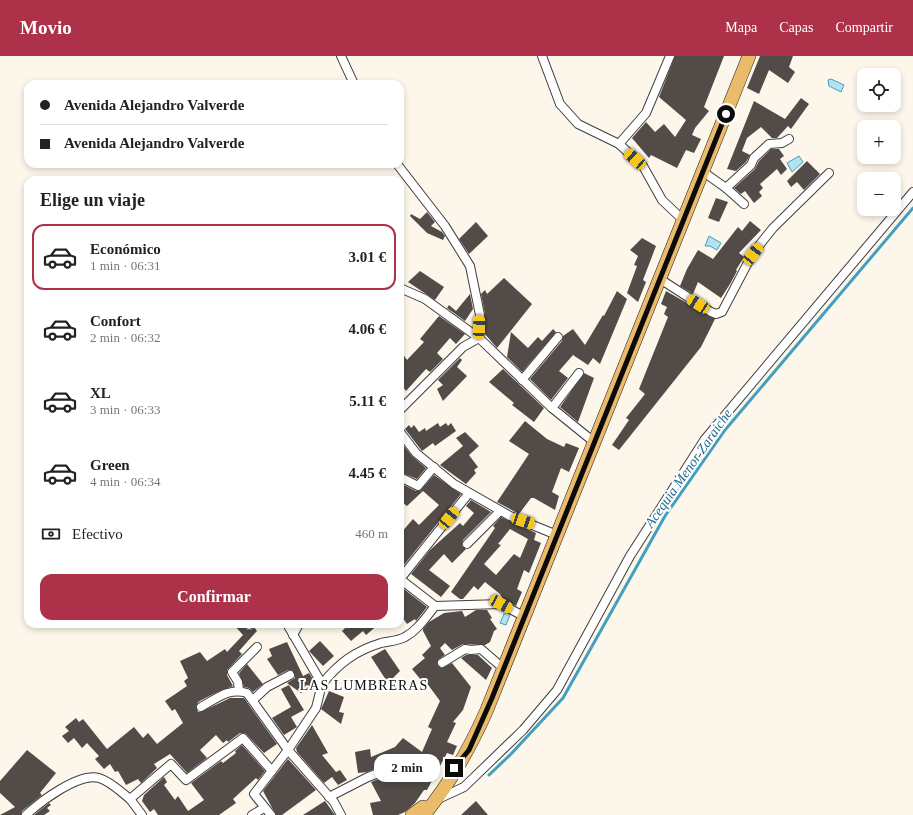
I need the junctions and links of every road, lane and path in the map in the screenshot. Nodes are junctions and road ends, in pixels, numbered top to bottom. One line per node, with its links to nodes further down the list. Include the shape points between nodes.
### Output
1 (341, 56): 5 (street)
2 (542, 56): 7 (street, via 560,104 578,124)
3 (670, 56): 7 (street, via 646,113)
4 (749, 56): 9 (main road)
5 (352, 80)
6 (788, 139): 11 (street, via 782,143 769,144)
7 (619, 144): 14 (street, via 643,166 662,200)
8 (400, 168): 18 (street, via 445,226 470,266 480,315)
9 (702, 171): 11 (street); 14 (main road)
10 (829, 173): 15 (street, via 773,228 757,248 722,312 711,312)
11 (726, 188): 13 (street)
12 (913, 192): 52 (street, via 705,440 630,556 557,690 523,730 464,787)
13 (744, 204)
14 (683, 220): 15 (main road)
15 (660, 279): 24 (main road)
16 (404, 290): 18 (street, via 425,299)
17 (558, 337): 20 (street)
18 (479, 338): 20 (street); 21 (street, via 463,347)
19 (579, 373): 22 (street)
20 (522, 380): 22 (street)
21 (404, 406)
22 (552, 408): 24 (street)
23 (404, 437): 25 (street, via 416,453)
24 (594, 442): 29 (main road)
25 (434, 467): 26 (street, via 418,486); 27 (street)
26 (404, 479)
27 (469, 493): 28 (street); 31 (street)
28 (500, 511): 29 (street); 30 (street)
29 (558, 534): 34 (main road)
30 (467, 544)
31 (404, 574)
32 (404, 582): 33 (street)
33 (435, 606): 34 (street, via 501,604); 42 (street, via 418,628 405,638 356,653 333,670)
34 (525, 617): 40 (main road)
35 (289, 628): 37 (street)
36 (297, 628): 37 (street)
37 (293, 635): 42 (street)
38 (257, 647): 43 (street, via 232,672)
39 (442, 663): 40 (street, via 465,649 481,649)
40 (504, 669): 47 (main road)
41 (290, 675): 44 (street, via 267,687)
42 (322, 684): 46 (street, via 316,708)
43 (240, 690): 44 (street); 45 (street, via 231,691)
44 (253, 700): 46 (street)
45 (201, 707)
46 (288, 750): 49 (street); 50 (street)
47 (469, 750): 52 (main road); 54 (main road)
48 (396, 766): 50 (street)
49 (272, 771): 51 (street, via 243,738 186,780 171,764); 53 (street, via 254,794)
50 (329, 797): 59 (street)
51 (130, 799): 55 (street, via 99,778 87,777 45,798); 56 (street)
52 (437, 800): 54 (main road)
53 (264, 808): 57 (street); 58 (street)
54 (418, 813)
55 (26, 815)
56 (142, 815)
57 (252, 815)
58 (271, 815)
59 (340, 815)

